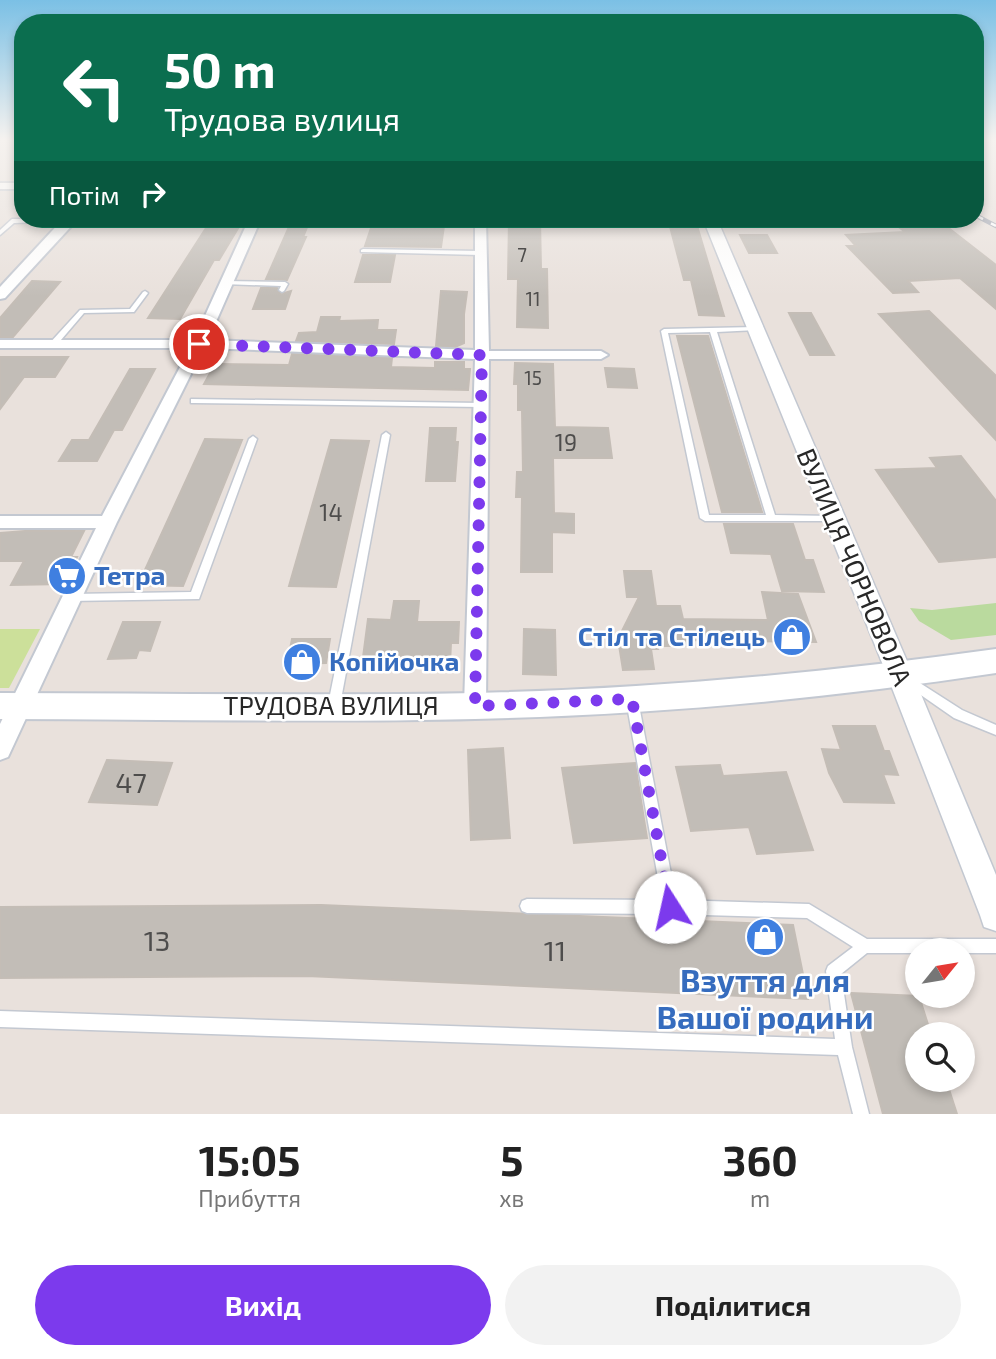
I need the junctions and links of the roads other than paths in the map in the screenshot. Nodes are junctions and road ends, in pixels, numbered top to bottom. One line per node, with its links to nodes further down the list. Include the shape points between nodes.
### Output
1 (14, 221): 6 (lane)
2 (63, 228): 12 (street)
3 (251, 228): 9 (street)
4 (481, 228): 8 (street)
5 (714, 228): 13 (street, ВУЛИЦЯ ЧОРНОВОЛА)
6 (0, 233)
7 (363, 251): 8 (lane)
8 (480, 253): 18 (street)
9 (225, 283): 10 (lane, via 285,284); 16 (street)
10 (282, 289)
11 (145, 293): 17 (lane, via 132,312 82,311)
12 (0, 295)
13 (755, 329): 14 (lane); 25 (street, ВУЛИЦЯ ЧОРНОВОЛА)
14 (713, 330): 24 (lane); 24 (lane, via 664,331 705,519)
15 (0, 344): 17 (street)
16 (199, 344): 17 (street); 18 (street); 26 (street)
17 (52, 345)
18 (482, 355): 19 (street); 21 (street)
19 (601, 355)
20 (194, 401): 21 (lane)
21 (481, 405): 34 (street)
22 (386, 435): 33 (lane)
23 (253, 439): 28 (lane, via 195,596)
24 (772, 519): 25 (lane)
25 (833, 519): 30 (street, ВУЛИЦЯ ЧОРНОВОЛА)
26 (108, 522): 27 (street); 28 (street)
27 (0, 523)
28 (72, 598): 32 (street)
29 (996, 661): 30 (main road, ТРУДОВА ВУЛИЦЯ)
30 (900, 675): 31 (main road, ТРУДОВА ВУЛИЦЯ); 35 (lane, via 958,714); 39 (street, ВУЛИЦЯ ЧОРНОВОЛА)
31 (632, 699): 34 (main road, ТРУДОВА ВУЛИЦЯ); 38 (lane)
32 (10, 706): 33 (main road, ТРУДОВА ВУЛИЦЯ); 36 (street)
33 (334, 706): 34 (main road, ТРУДОВА ВУЛИЦЯ)
34 (475, 706)
35 (996, 730)
36 (0, 749)
37 (527, 906): 38 (lane)
38 (670, 907): 40 (lane, via 809,911)
39 (996, 915)
40 (865, 946): 41 (lane); 43 (lane, via 833,971)
41 (996, 946)
42 (0, 1019): 43 (lane)
43 (844, 1047): 44 (lane)
44 (861, 1114)

